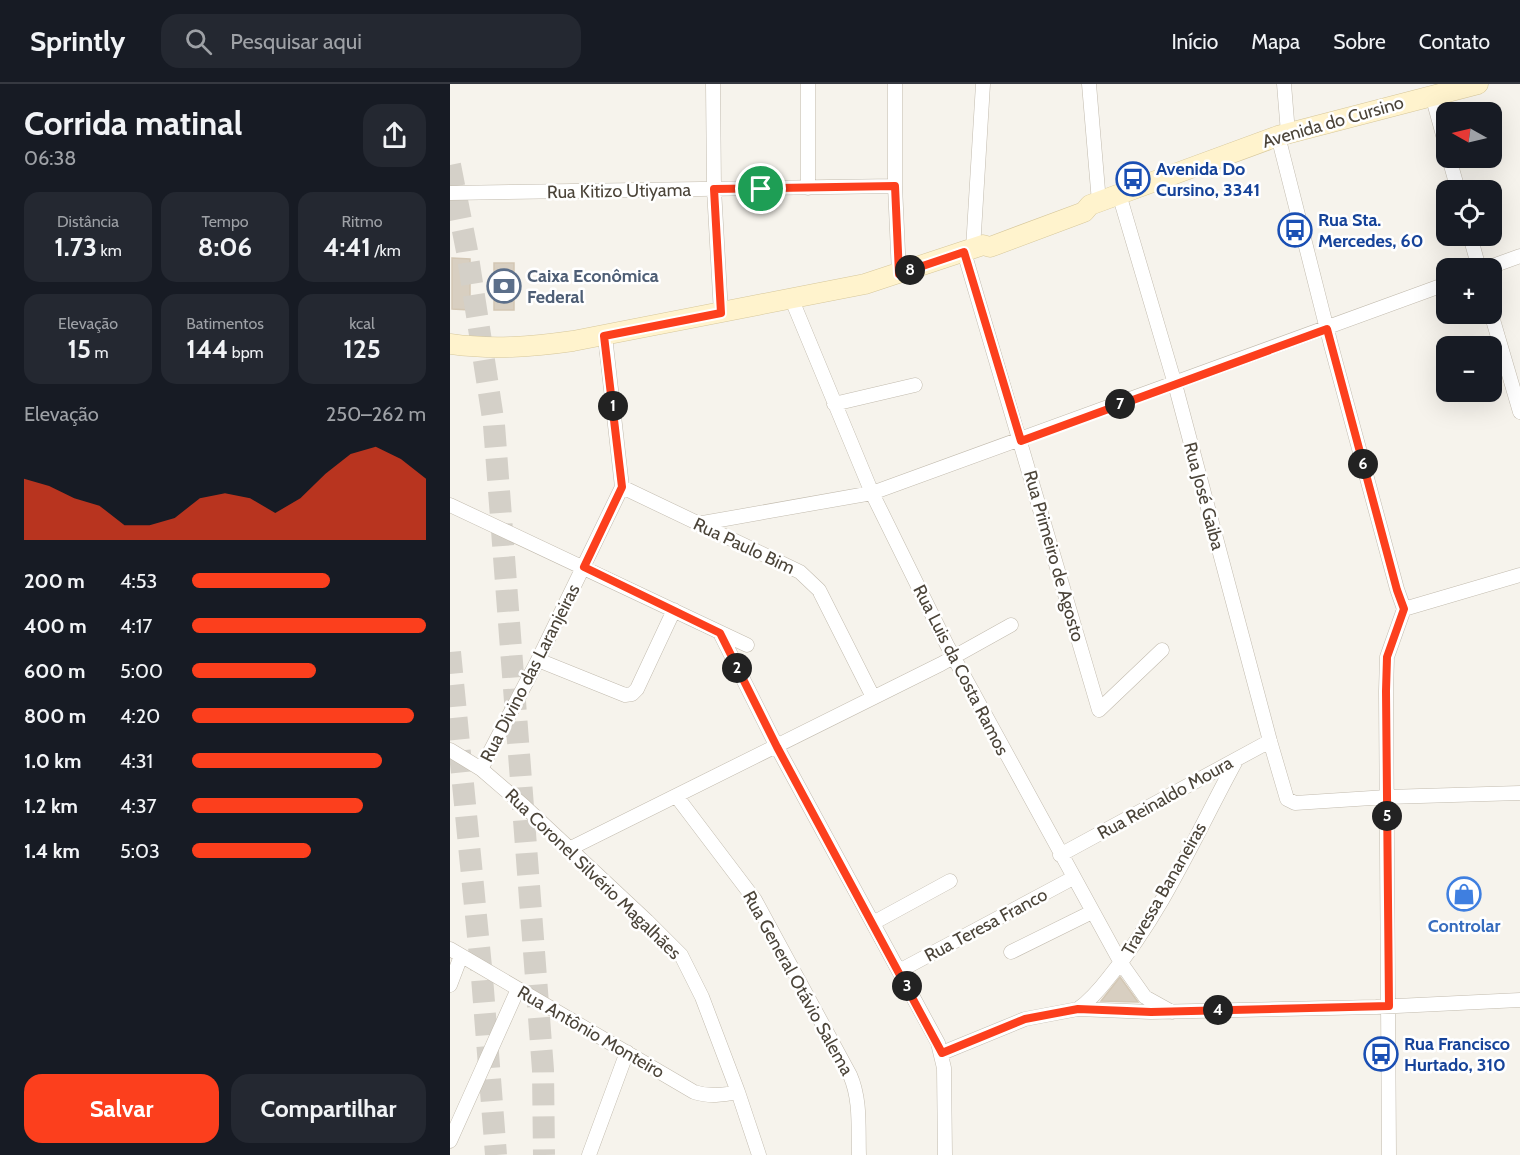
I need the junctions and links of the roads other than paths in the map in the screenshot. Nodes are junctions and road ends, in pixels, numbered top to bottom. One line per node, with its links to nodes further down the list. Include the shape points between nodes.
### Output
1 (713, 84): 13 (street)
2 (808, 84): 12 (street)
3 (895, 84): 11 (street)
4 (982, 84): 17 (street, Rua Primeiro de Agosto)
5 (1089, 84): 16 (street)
6 (1284, 84): 10 (street)
7 (1478, 84): 8 (main road, Avenida do Cursino)
8 (1432, 95): 9 (street); 10 (main road, Avenida do Cursino)
9 (1436, 110)
10 (1283, 134): 15 (main road, Avenida do Cursino); 25 (street)
11 (895, 186): 12 (street, Rua Kitizo Utiyama); 20 (street)
12 (808, 188): 13 (street, Rua Kitizo Utiyama)
13 (714, 189): 14 (street, Rua Kitizo Utiyama); 23 (street)
14 (450, 193)
15 (1119, 194): 16 (main road, Avenida do Cursino); 28 (street, Rua José Gaiba)
16 (1095, 203): 17 (main road, Avenida do Cursino, via 1082,204)
17 (973, 248): 20 (main road, Avenida do Cursino); 32 (street, Rua Primeiro de Agosto)
18 (1520, 256): 19 (street)
19 (1502, 263)
20 (899, 274): 22 (main road, Avenida do Cursino)
21 (1436, 288): 25 (street)
22 (792, 300): 23 (main road, Avenida do Cursino); 30 (street, Rua Luis da Costa Ramos)
23 (721, 313): 26 (main road, Avenida do Cursino)
24 (1494, 324): 31 (street)
25 (1327, 329): 28 (street); 39 (street)
26 (604, 336): 27 (main road, Avenida do Cursino, via 493,349); 33 (street)
27 (450, 344)
28 (1175, 384): 32 (street); 48 (street, Rua José Gaiba)
29 (915, 385): 30 (street)
30 (834, 404): 34 (street, Rua Luis da Costa Ramos)
31 (1520, 412)
32 (1021, 441): 34 (street); 44 (street, Rua Primeiro de Agosto, via 1099,710)
33 (622, 487): 36 (street, Rua Paulo Bim); 37 (street, Rua Divino das Laranjeiras)
34 (872, 494): 36 (street); 45 (street, Rua Luis da Costa Ramos)
35 (450, 505): 37 (street)
36 (697, 524): 47 (street, Rua Paulo Bim, via 811,580)
37 (584, 567): 40 (street); 46 (street, Rua Divino das Laranjeiras)
38 (1520, 575): 39 (street)
39 (1404, 609): 55 (street, via 1387,657)
40 (674, 610): 42 (street); 46 (street, via 632,694 625,695)
41 (1011, 625): 45 (street)
42 (720, 633): 43 (street); 49 (street)
43 (747, 645)
44 (1162, 650)
45 (953, 658): 47 (street); 57 (street, Rua Luis da Costa Ramos)
46 (538, 660): 52 (street, Rua Divino das Laranjeiras)
47 (873, 697): 49 (street)
48 (1270, 741): 51 (street, Rua Reinaldo Moura); 55 (street, Rua José Gaiba, via 1287,799 1295,803)
49 (777, 747): 54 (street); 61 (street)
50 (450, 750): 52 (street, Rua Coronel Silvério Magalhães)
51 (1237, 759): 57 (street, Rua Reinaldo Moura); 64 (street, Travessa Bananeiras, via 1157,908)
52 (481, 769): 56 (street, Rua Coronel Silvério Magalhães)
53 (1520, 793): 55 (street)
54 (677, 797): 56 (street); 78 (street, Rua General Otávio Salema, via 755,900 850,1075 858,1105)
55 (1387, 797): 69 (street)
56 (569, 849): 74 (street, Rua Coronel Silvério Magalhães, via 681,955 702,997)
57 (1060, 855): 58 (street, Rua Luis da Costa Ramos)
58 (1073, 878): 60 (street, Rua Luis da Costa Ramos); 65 (street, Rua Teresa Franco)
59 (950, 881): 61 (street)
60 (1092, 912): 62 (street); 64 (street, Rua Luis da Costa Ramos)
61 (873, 923): 65 (street)
62 (1011, 952)
63 (456, 953): 66 (street); 67 (street, Rua Antônio Monteiro)
64 (1121, 963): 70 (street, Travessa Bananeiras, via 1090,1001); 71 (street, Rua Luis da Costa Ramos, via 1145,997)
65 (899, 971): 73 (street)
66 (450, 986)
67 (518, 989): 72 (street, Rua Antônio Monteiro); 75 (street)
68 (1520, 1000): 69 (street)
69 (1389, 1006): 71 (street); 80 (street)
70 (1078, 1009): 71 (street); 73 (street, via 1025,1019)
71 (1172, 1012)
72 (627, 1052): 74 (street, Rua Antônio Monteiro, via 702,1095); 76 (street)
73 (942, 1053): 79 (street)
74 (738, 1092): 77 (street, Rua Coronel Silvério Magalhães)
75 (450, 1141)
76 (589, 1155)
77 (759, 1155)
78 (859, 1155)
79 (945, 1155)
80 (1389, 1155)

